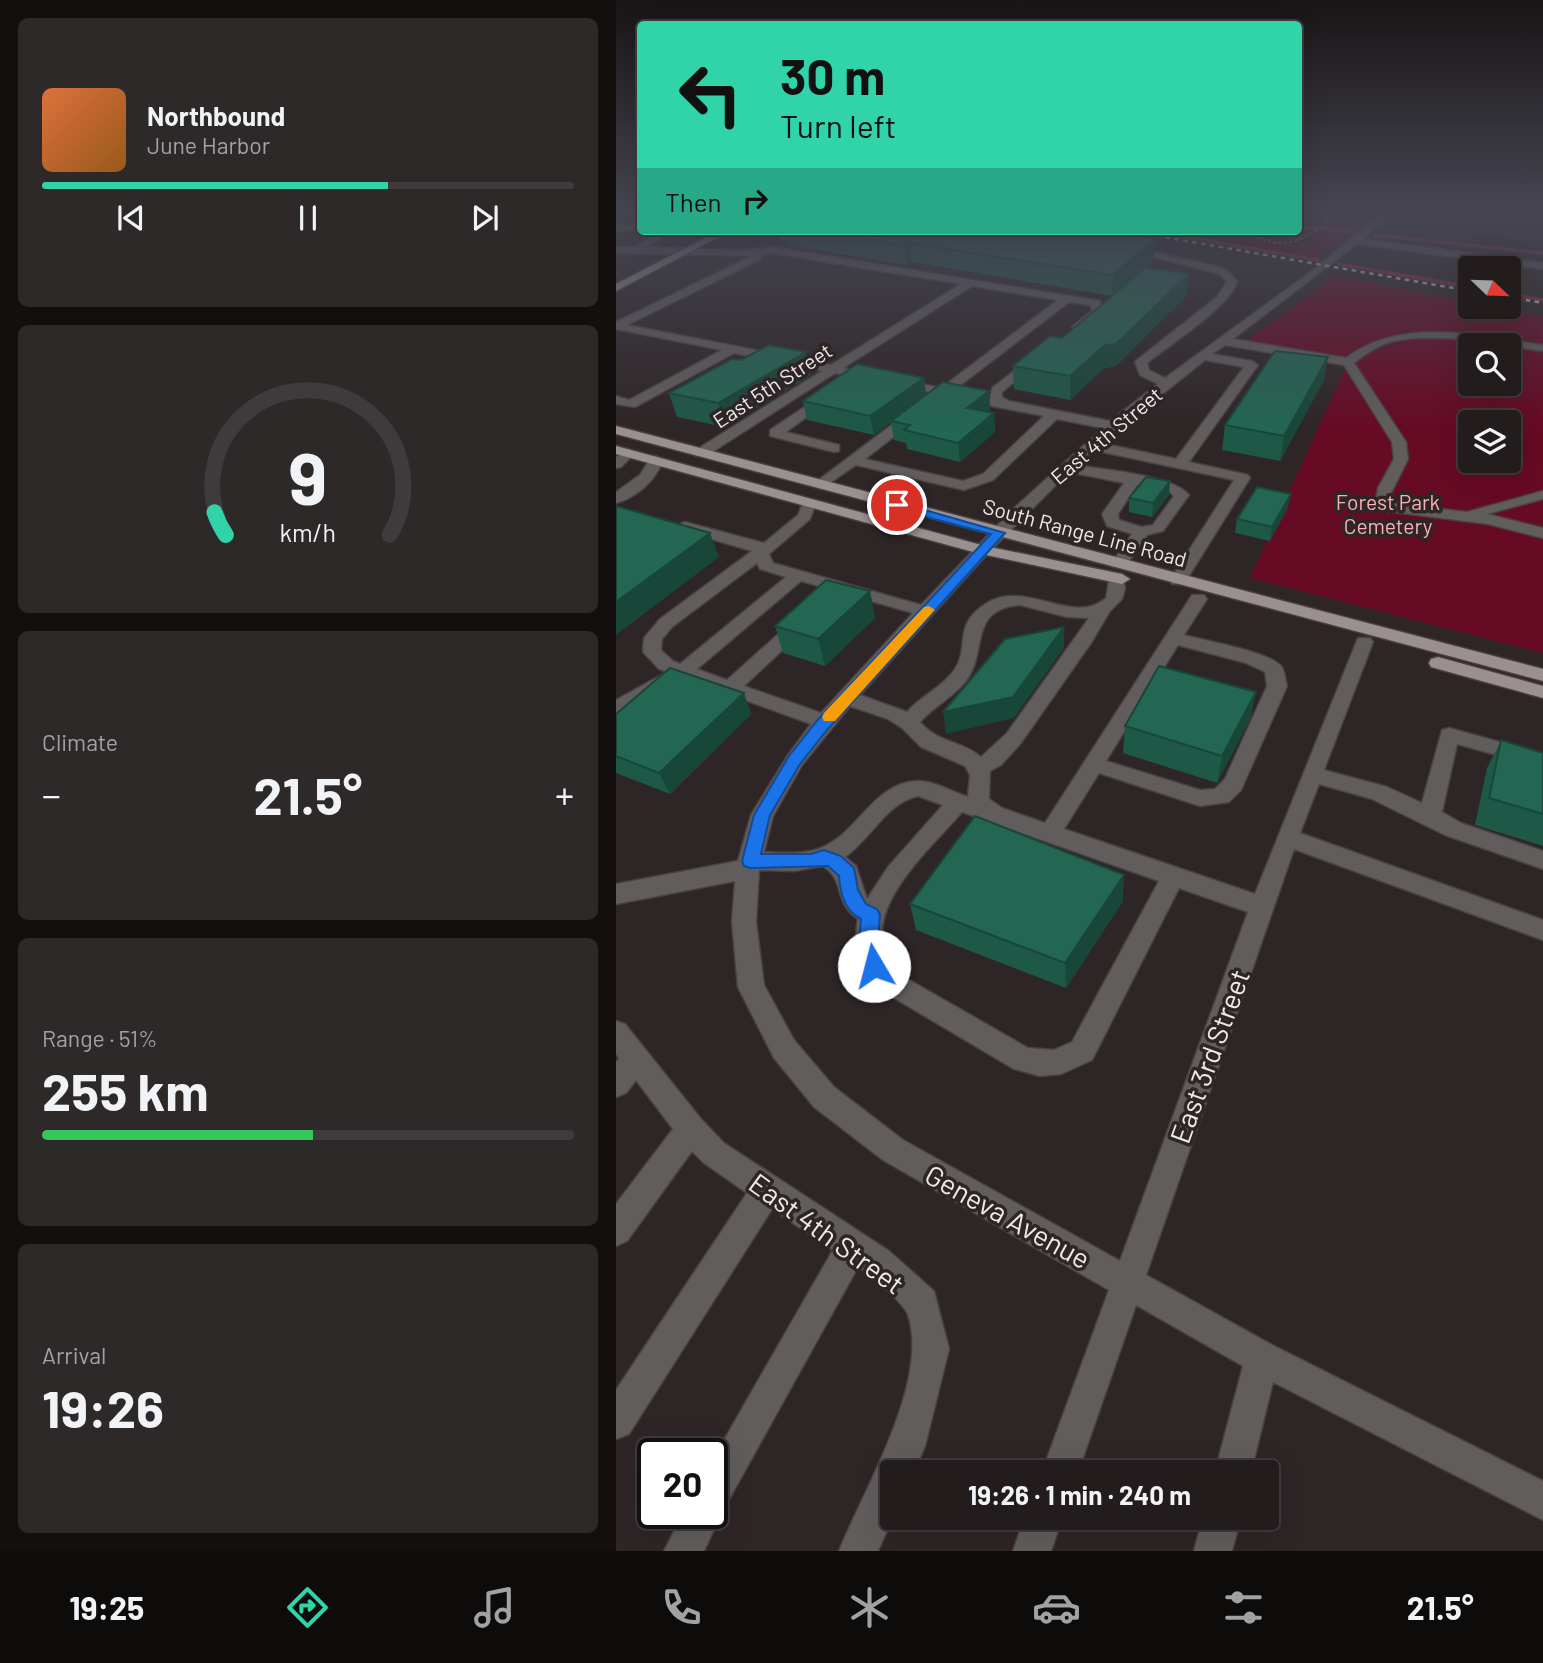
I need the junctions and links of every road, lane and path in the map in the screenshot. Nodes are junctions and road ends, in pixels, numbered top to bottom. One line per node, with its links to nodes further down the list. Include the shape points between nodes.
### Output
1 (696, 284): 7 (street)
2 (967, 284): 19 (street, East 5th Street)
3 (985, 284): 6 (street)
4 (1231, 284): 21 (street, via 1221,299 1141,362 1144,372)
5 (1298, 284): 9 (street, East 4th Street)
6 (1067, 298): 8 (street, via 1096,303 1097,312); 22 (street)
7 (617, 326): 13 (street)
8 (1065, 336)
9 (1222, 341): 16 (street, East 4th Street); 18 (street)
10 (1458, 341): 18 (street, via 1390,339)
11 (1521, 346): 12 (street)
12 (1543, 348)
13 (733, 349): 19 (street); 23 (street, via 631,404)
14 (1521, 352): 17 (street)
15 (1044, 353): 24 (street, via 996,391 996,399)
16 (1202, 356): 21 (street, East 4th Street); 34 (street, via 1259,365)
17 (1543, 360)
18 (1348, 362): 41 (street, via 1389,422 1401,449 1401,461 1383,499 1391,508)
19 (832, 369): 20 (street); 30 (street, East 5th Street)
20 (857, 374): 22 (street); 29 (street, via 775,433)
21 (1167, 384): 26 (street, East 4th Street)
22 (942, 392): 24 (street); 33 (street)
23 (616, 400)
24 (1003, 404): 25 (street)
25 (1054, 414): 26 (street); 33 (street, via 988,477 964,486)
26 (1113, 426): 28 (street, East 4th Street)
27 (616, 430): 30 (main road, South Range Line Road)
28 (1090, 445): 34 (street); 35 (street, East 4th Street)
29 (834, 448)
30 (701, 453): 37 (main road, South Range Line Road)
31 (620, 456): 32 (main road, South Range Line Road)
32 (656, 460): 39 (street, via 646,479); 40 (main road, South Range Line Road)
33 (853, 460): 37 (street)
34 (1180, 464): 50 (street, via 1243,478)
35 (1066, 467): 36 (street); 44 (street, East 4th Street)
36 (1133, 480): 43 (street, via 1110,514 1112,523); 43 (street, via 1173,488 1182,495 1158,528)
37 (821, 485): 44 (main road, South Range Line Road)
38 (1543, 495): 41 (street)
39 (616, 499)
40 (809, 503): 46 (main road, South Range Line Road); 47 (street, via 806,516)
41 (1466, 516): 45 (street)
42 (668, 523): 47 (street, via 758,546)
43 (1141, 532): 48 (street)
44 (999, 533): 46 (street, East 4th Street); 48 (main road, South Range Line Road)
45 (1543, 533)
46 (983, 550): 48 (main road, South Range Line Road); 54 (street, East 4th Street)
47 (761, 553): 49 (street, via 766,566); 57 (street, via 653,638 652,652 666,665)
48 (1118, 571): 50 (main road, South Range Line Road); 52 (main road, South Range Line Road); 53 (street, via 1118,591 1113,603)
49 (799, 575): 51 (street); 57 (street)
50 (1178, 580): 58 (main road, South Range Line Road)
51 (840, 587): 54 (street); 59 (street)
52 (1198, 599): 55 (street); 56 (main road, South Range Line Road)
53 (1104, 608): 64 (street, via 1078,615 1024,600 1006,601 988,610 976,622 965,670); 67 (street, via 1014,738 994,760)
54 (927, 612): 61 (street, East 4th Street)
55 (1173, 638): 66 (street, via 1153,681); 66 (street, via 1274,668 1277,686 1259,710 1234,784 1221,796 1200,798)
56 (1364, 642): 60 (main road, South Range Line Road); 68 (street, East 3rd Street)
57 (683, 671): 59 (street); 62 (street)
58 (1543, 675)
59 (730, 688): 63 (street)
60 (1543, 691)
61 (847, 698): 63 (street, East 4th Street); 64 (street)
62 (616, 708)
63 (825, 722): 76 (street, East 4th Street, via 795,760 762,815)
64 (909, 723): 67 (street, via 926,741 963,754)
65 (1543, 761): 70 (street, via 1449,735)
66 (1093, 764): 72 (street)
67 (979, 767): 71 (street, via 979,803)
68 (1312, 774): 70 (street, via 1378,793); 73 (street, East 3rd Street)
69 (958, 802): 71 (street); 74 (street, via 919,788 904,789 889,798 854,838); 80 (street, via 888,886)
70 (1430, 816): 75 (street, via 1453,829)
71 (1002, 817): 72 (street)
72 (1050, 834): 77 (street)
73 (1287, 837): 79 (street, East 3rd Street); 81 (street)
74 (824, 856): 76 (street); 80 (street, via 848,873 849,891 859,909)
75 (1543, 860)
76 (749, 865): 78 (street); 89 (street, Geneva Avenue, via 744,922 751,987 784,1049 824,1097 893,1150)
77 (1173, 876): 79 (street); 80 (street, via 1082,1051 1069,1061 1045,1065 1024,1060 888,981 874,966 868,940)
78 (616, 894)
79 (1262, 906): 89 (street, East 3rd Street)
80 (871, 915)
81 (1543, 930)
82 (616, 1033): 83 (street, East 4th Street)
83 (636, 1059): 84 (street); 85 (street, East 4th Street)
84 (616, 1083)
85 (691, 1129): 86 (street, East 4th Street, via 714,1153); 87 (street)
86 (767, 1189): 88 (street, East 4th Street); 91 (street)
87 (616, 1230)
88 (853, 1245): 92 (street, East 4th Street, via 922,1303 932,1349); 95 (street)
89 (1128, 1283): 90 (street, Geneva Avenue); 93 (street, East 3rd Street)
90 (1262, 1358): 94 (street); 96 (street, Geneva Avenue)
91 (616, 1421)
92 (901, 1460)
93 (1064, 1460)
94 (1236, 1460)
95 (728, 1470)
96 (1543, 1500)
97 (880, 1503): 102 (street)
98 (695, 1529): 101 (street)
99 (1039, 1530): 103 (street)
100 (1219, 1530): 104 (street)
101 (683, 1551)
102 (858, 1551)
103 (1032, 1551)
104 (1213, 1551)

